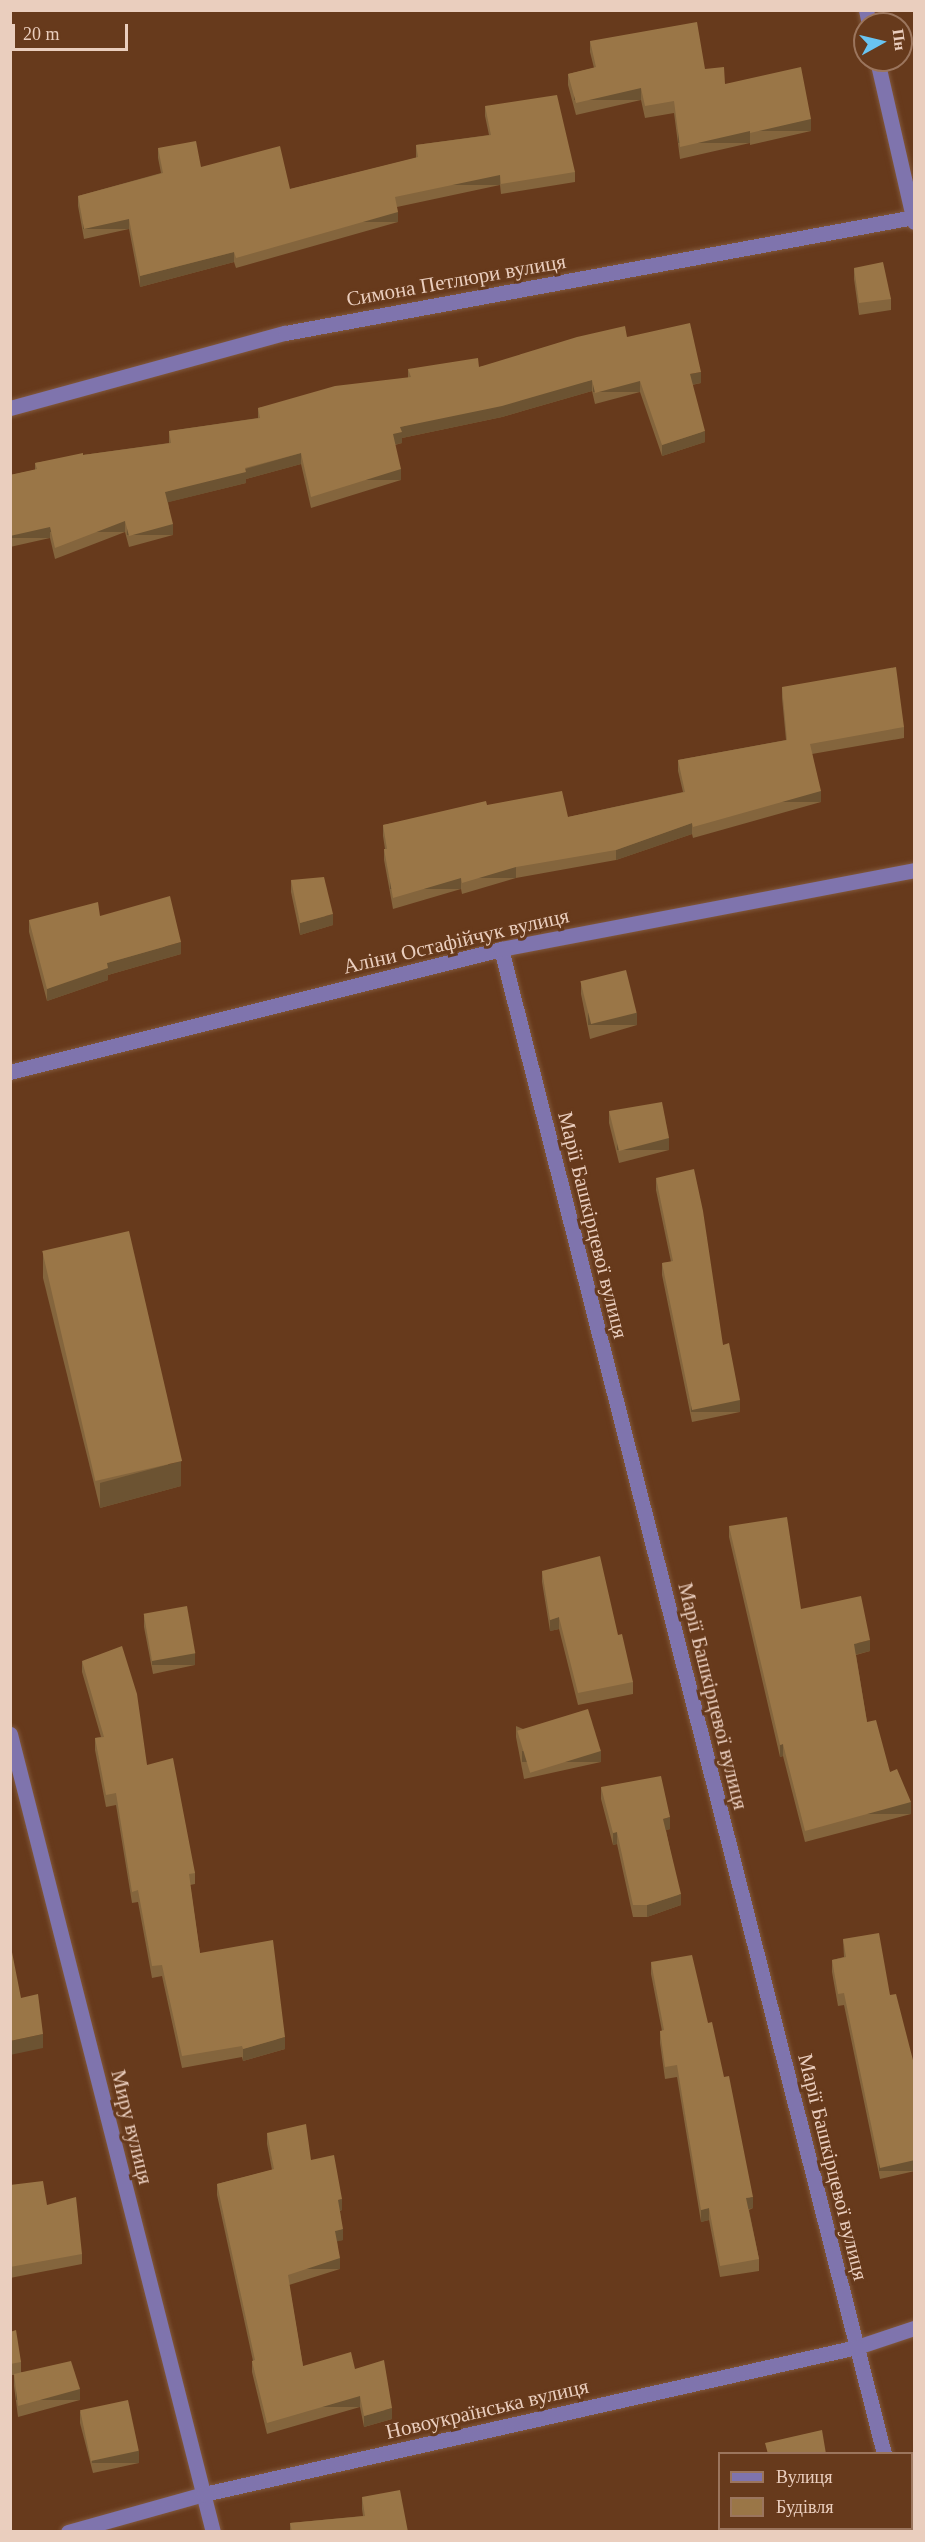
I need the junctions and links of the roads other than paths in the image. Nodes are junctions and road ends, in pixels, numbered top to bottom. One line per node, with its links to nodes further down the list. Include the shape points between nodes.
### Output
1 (880, 72): 2 (street)
2 (914, 219): 3 (street, Симона Петлюри вулиця, via 285,333)
3 (10, 408)
4 (915, 870): 5 (street, Алiни Остафійчук вулиця)
5 (501, 949): 6 (street, Алiни Остафійчук вулиця); 9 (street, Марії Башкірцевої вулиця)
6 (10, 1072)
7 (10, 1734): 11 (street, Миру вулиця)
8 (915, 2328): 9 (street, Новоукраїнська вулиця)
9 (857, 2347): 10 (street, Марії Башкірцевої вулиця); 11 (street, Новоукраїнська вулиця)
10 (883, 2452)
11 (204, 2494): 12 (street, Новоукраїнська вулиця); 13 (street, Миру вулиця)
12 (68, 2532)
13 (213, 2532)

